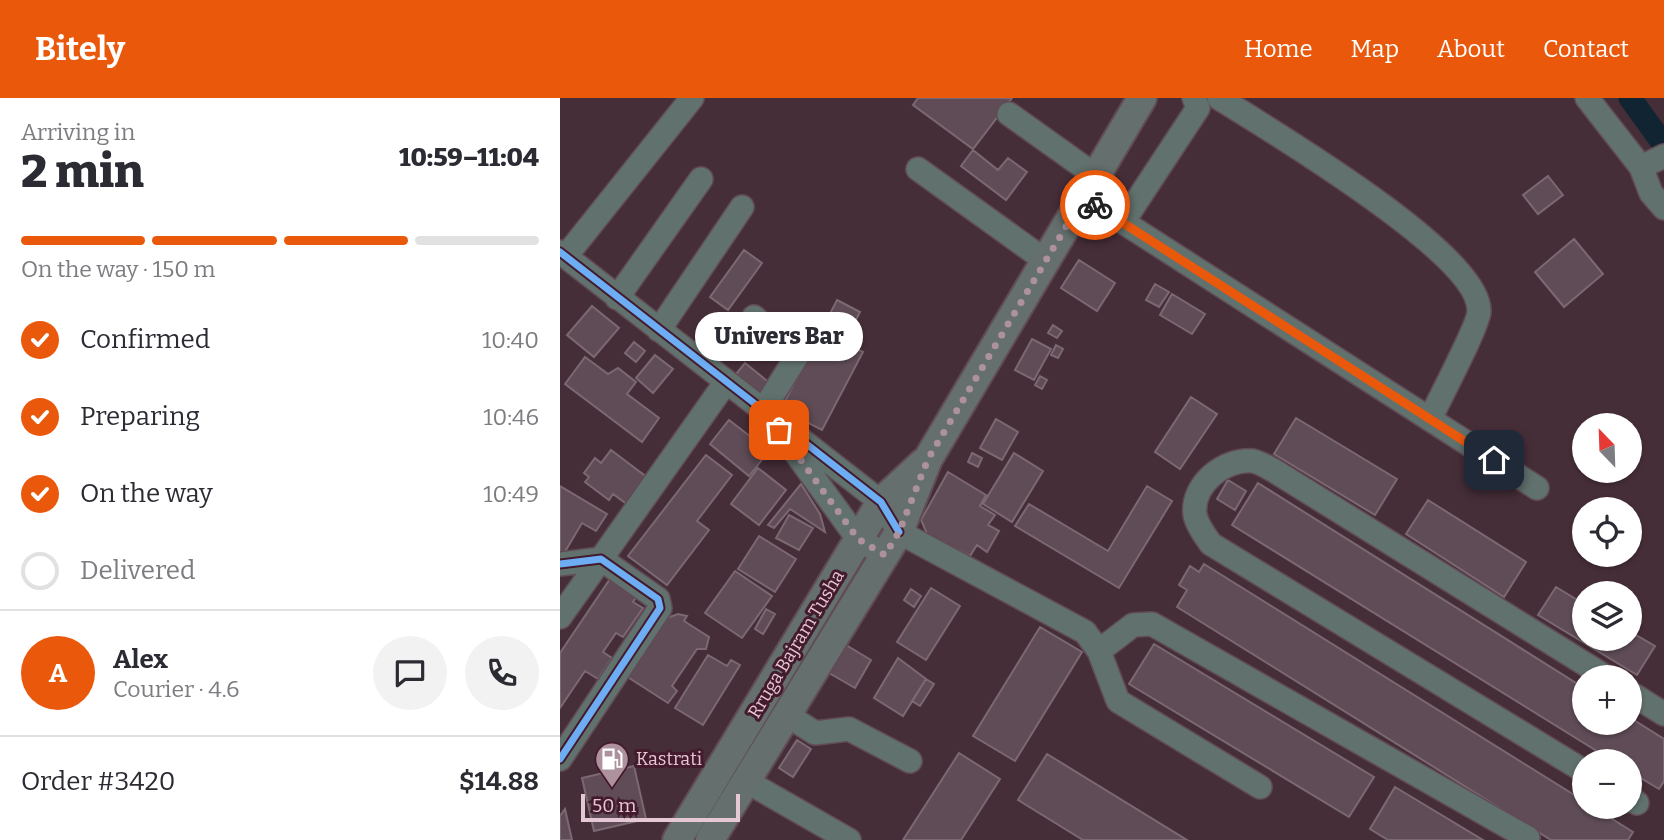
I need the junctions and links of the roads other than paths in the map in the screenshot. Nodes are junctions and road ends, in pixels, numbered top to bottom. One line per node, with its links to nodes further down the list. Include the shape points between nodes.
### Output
1 (692, 98): 14 (street)
2 (1142, 98): 10 (main road, Rruga Bajram Tusha)
3 (1194, 98): 13 (street, via 1198,108)
4 (1219, 98): 21 (street, via 1400,219 1476,292 1479,313)
5 (1587, 98): 7 (street)
6 (1009, 114): 10 (street)
7 (1654, 161): 12 (street, via 1651,193)
8 (918, 169): 15 (street)
9 (701, 178): 16 (street)
10 (1089, 187): 13 (street); 15 (main road, Rruga Bajram Tusha)
11 (742, 207): 18 (street)
12 (1664, 208)
13 (1123, 222): 21 (street)
14 (563, 254): 16 (street)
15 (1046, 261): 22 (main road, Rruga Bajram Tusha)
16 (617, 298): 18 (street)
17 (754, 317): 20 (street, via 797,356)
18 (659, 330): 19 (street)
19 (726, 382): 20 (street); 27 (street)
20 (764, 409): 24 (street); 25 (street)
21 (1430, 419): 23 (street)
22 (928, 459): 24 (main road, Rruga Bajram Tusha); 26 (main road, Rruga Bajram Tusha)
23 (1537, 488)
24 (881, 502): 25 (main road, Rruga Bajram Tusha); 26 (street)
25 (858, 539): 26 (street); 41 (main road, Rruga Bajram Tusha)
26 (892, 543): 30 (street, via 1085,632); 34 (main road, Rruga Bajram Tusha)
27 (601, 559): 28 (street); 29 (street); 35 (street, via 658,599 660,608)
28 (560, 564)
29 (560, 617)
30 (1099, 651): 39 (street, via 1118,701); 40 (street, via 1133,625 1152,624)
31 (1587, 665): 37 (street, via 1253,461 1216,471 1197,494 1195,515 1211,544)
32 (1642, 700): 33 (street)
33 (1664, 714)
34 (787, 715): 36 (street, via 815,733 849,729); 38 (main road, Rruga Bajram Tusha)
35 (560, 759)
36 (910, 761)
37 (1572, 764)
38 (746, 781): 42 (main road, Rruga Bajram Tusha); 43 (street)
39 (1260, 787)
40 (1528, 838)
41 (677, 840)
42 (710, 840)
43 (849, 840)

